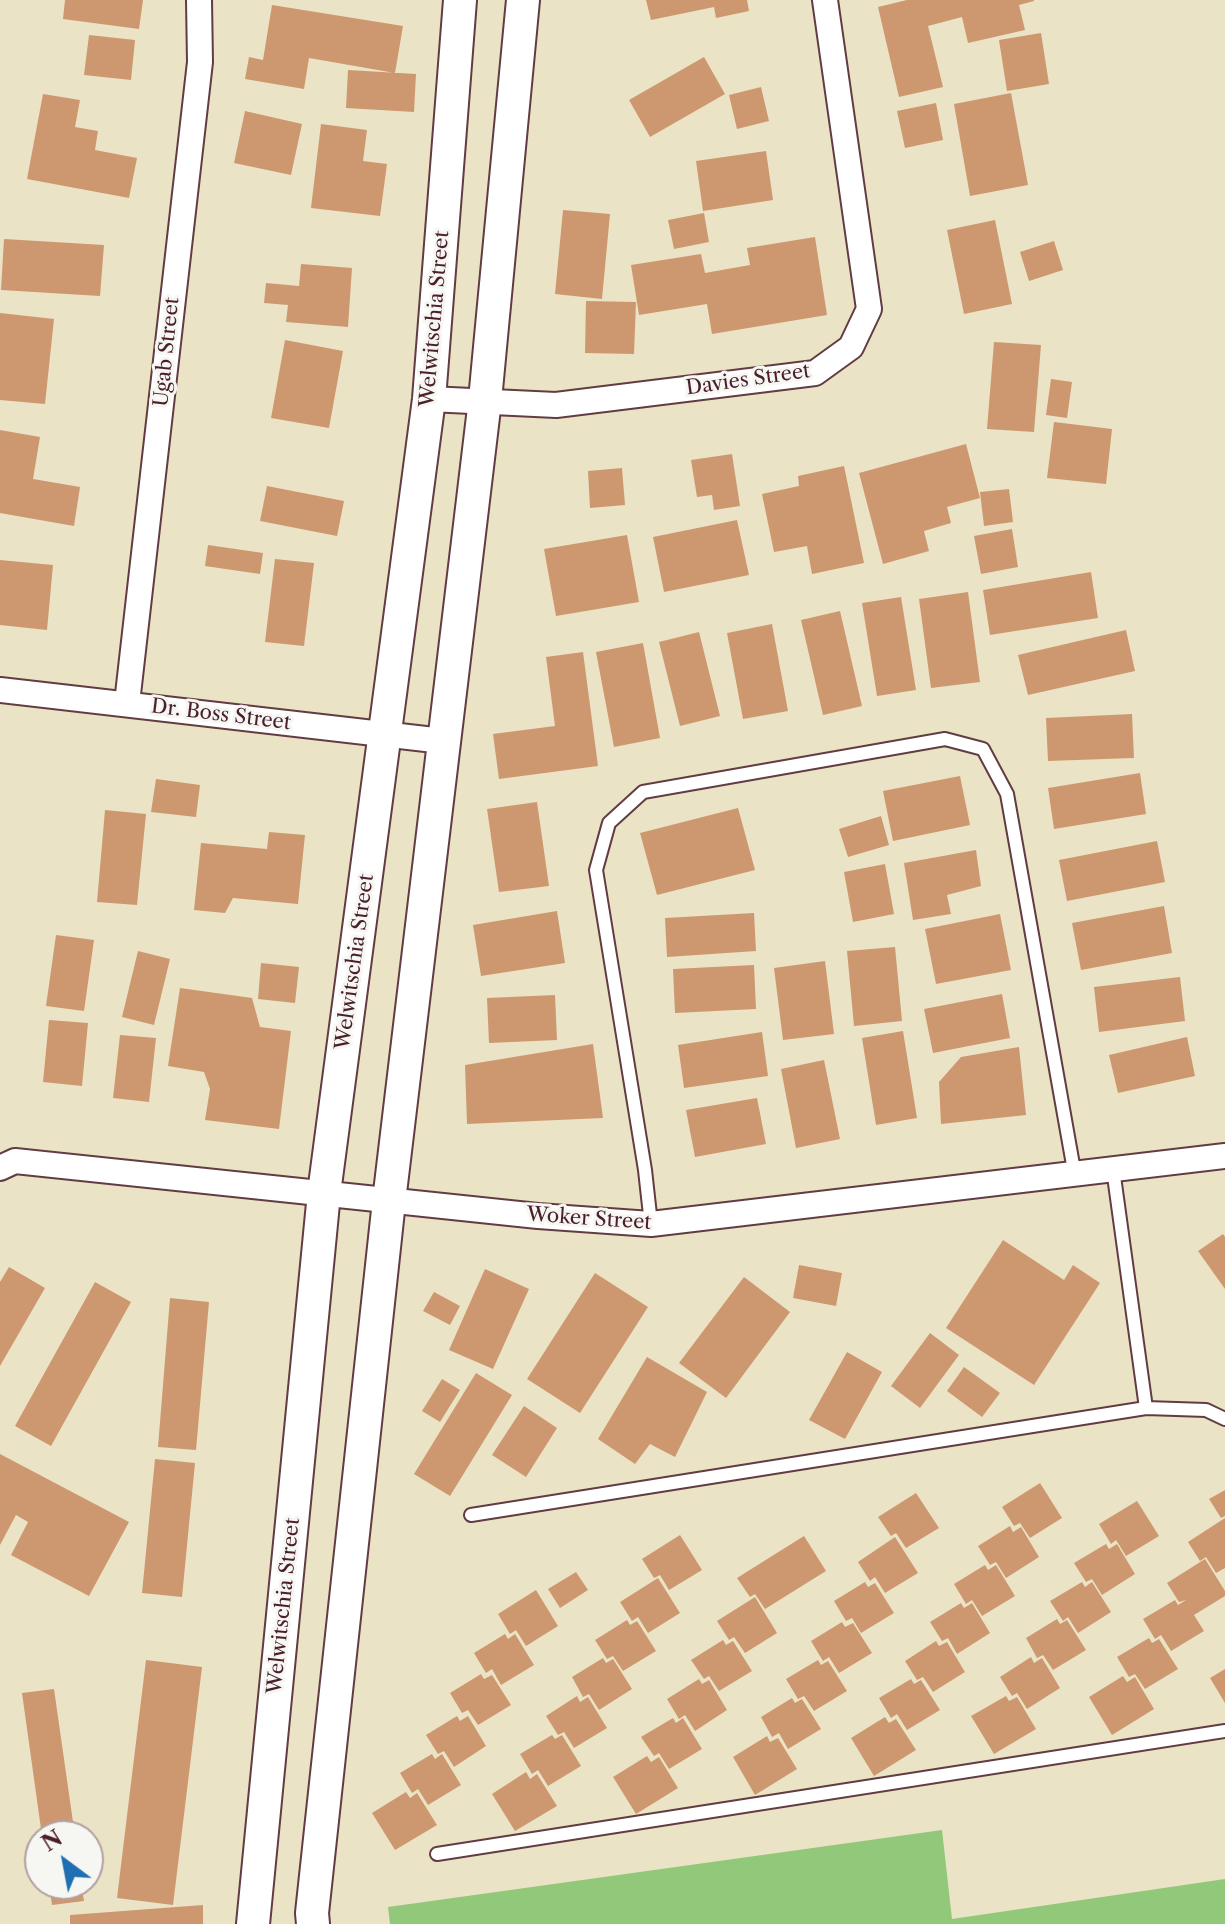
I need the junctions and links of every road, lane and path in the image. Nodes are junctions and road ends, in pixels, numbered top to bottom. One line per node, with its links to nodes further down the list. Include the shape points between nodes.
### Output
1 (199, 0): 8 (street, Ugab Street, via 200,62)
2 (460, 0): 5 (street, Welwitschia Street)
3 (523, 0): 6 (street)
4 (825, 0): 6 (street, Davies Street, via 869,309 851,347 815,373 556,405)
5 (429, 399): 6 (street, Davies Street); 9 (street, Welwitschia Street)
6 (485, 400): 10 (street)
7 (0, 690): 8 (street, Dr. Boss Street)
8 (127, 703): 9 (street, Dr. Boss Street)
9 (386, 736): 10 (street, Dr. Boss Street); 15 (street, Welwitschia Street)
10 (443, 741): 16 (street)
11 (1225, 1156): 13 (street, Woker Street)
12 (0, 1168): 15 (street, Woker Street, via 15,1161)
13 (1113, 1169): 14 (street, Woker Street); 18 (lane)
14 (1075, 1176): 17 (street, Woker Street); 17 (lane, via 1007,794 983,749 945,739 643,792 609,823 596,870)
15 (324, 1193): 16 (street, Woker Street); 23 (street, Welwitschia Street)
16 (389, 1201): 17 (street, Woker Street); 24 (street)
17 (651, 1224)
18 (1146, 1408): 19 (lane, via 1206,1410); 20 (lane)
19 (1225, 1419)
20 (471, 1515)
21 (1225, 1731): 22 (lane)
22 (437, 1854)
23 (253, 1924)
24 (313, 1924)

